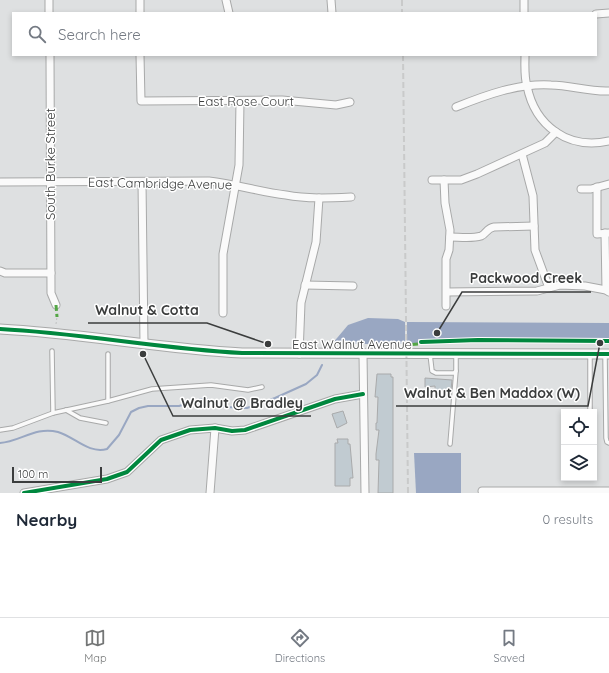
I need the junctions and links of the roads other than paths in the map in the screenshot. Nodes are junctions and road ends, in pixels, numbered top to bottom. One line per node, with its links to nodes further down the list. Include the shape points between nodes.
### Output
1 (49, 0): 6 (street)
2 (140, 0): 7 (street)
3 (226, 0): 8 (street)
4 (332, 0): 9 (street)
5 (524, 0): 10 (street)
6 (50, 12)
7 (140, 12)
8 (229, 12)
9 (332, 12)
10 (524, 12)
11 (609, 13): 12 (street)
12 (597, 14)
13 (50, 56): 27 (street, South Burke Street)
14 (140, 56): 18 (street, East Rose Court, via 141,101)
15 (525, 56): 16 (street)
16 (527, 86): 17 (street, via 551,84); 20 (street, via 487,94); 21 (street, via 540,118)
17 (609, 91)
18 (240, 101): 19 (street, East Rose Court, via 302,101 336,105); 29 (street, via 240,149)
19 (350, 102)
20 (456, 107)
21 (556, 132): 22 (street, via 582,143); 23 (street, via 545,143)
22 (609, 141)
23 (522, 154): 25 (street, via 461,180); 35 (street, via 533,196)
24 (432, 180): 25 (street)
25 (444, 180): 37 (street)
26 (0, 182): 27 (street, East Cambridge Avenue)
27 (51, 182): 28 (street, East Cambridge Avenue); 39 (street, South Burke Street)
28 (142, 182): 29 (street, East Cambridge Avenue, via 209,181); 49 (street)
29 (236, 184): 34 (street, East Cambridge Avenue, via 285,195); 47 (street, via 223,254)
30 (609, 184): 31 (street)
31 (597, 187): 32 (street); 36 (street, via 597,234)
32 (581, 189)
33 (351, 197): 34 (street, East Cambridge Avenue)
34 (319, 198): 40 (street, via 316,242)
35 (534, 226): 37 (street, via 494,227 488,228 483,236); 42 (street, via 535,250)
36 (607, 233): 43 (street)
37 (450, 237): 44 (street, via 446,259)
38 (0, 271): 39 (street)
39 (51, 273): 45 (street, South Burke Street, via 51,292)
40 (305, 285): 41 (street); 52 (street, via 299,318)
41 (353, 286)
42 (549, 288): 43 (street, via 560,285 585,286); 44 (street, via 536,291)
43 (607, 291)
44 (447, 292): 46 (street)
45 (56, 304)
46 (446, 306)
47 (223, 313)
48 (0, 329): 49 (main road, East Walnut Avenue, via 50,332)
49 (144, 344): 52 (main road, East Walnut Avenue, via 202,351)
50 (52, 351): 64 (lane)
51 (108, 354): 61 (lane)
52 (299, 354): 53 (main road, East Walnut Avenue)
53 (363, 354): 54 (main road, East Walnut Avenue); 60 (street)
54 (430, 354): 55 (main road, East Walnut Avenue); 58 (lane, via 432,371)
55 (456, 354): 56 (main road, East Walnut Avenue); 58 (lane)
56 (590, 354): 57 (main road, East Walnut Avenue); 62 (lane)
57 (607, 354): 68 (lane, via 606,438)
58 (456, 371): 69 (lane)
59 (262, 387): 61 (lane, via 248,390 211,385 181,386 152,389)
60 (363, 394): 66 (street, via 335,398 250,430 232,431); 76 (street)
61 (108, 401): 63 (lane)
62 (590, 409)
63 (66, 410): 64 (lane); 65 (lane, via 80,418)
64 (53, 413): 67 (lane, via 13,428)
65 (106, 423)
66 (215, 428): 70 (street, via 190,430 162,440 127,472); 75 (street)
67 (0, 430)
68 (609, 443)
69 (450, 444)
70 (64, 489): 74 (street)
71 (482, 491): 73 (street)
72 (609, 491): 73 (street)
73 (600, 492)
74 (24, 493)
75 (210, 493)
76 (365, 493)

